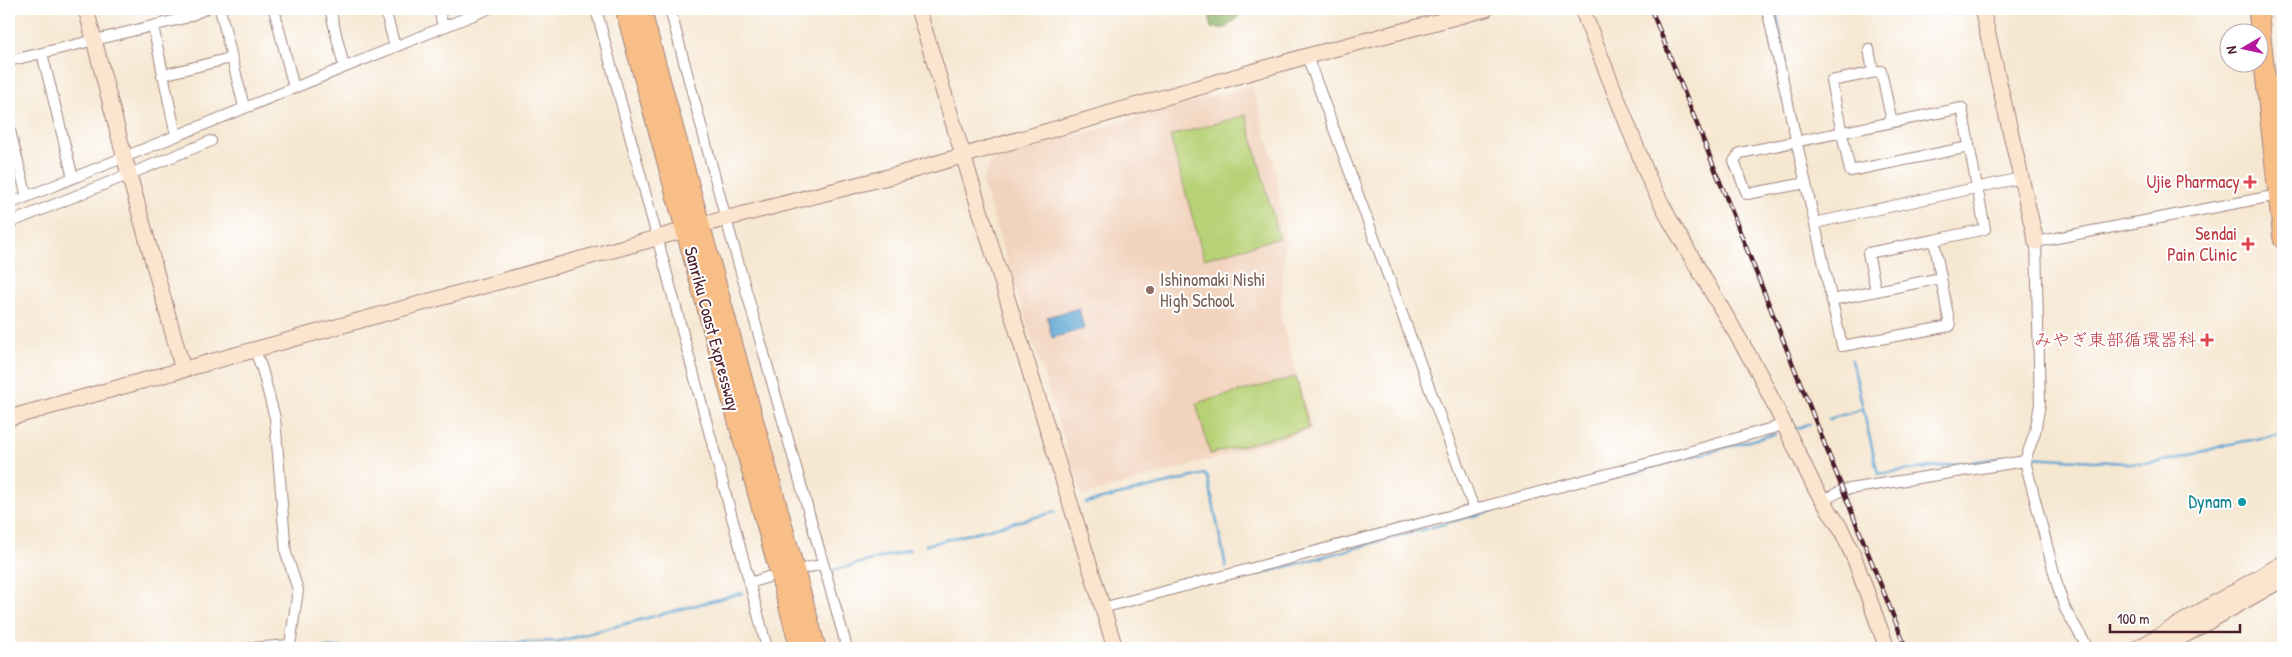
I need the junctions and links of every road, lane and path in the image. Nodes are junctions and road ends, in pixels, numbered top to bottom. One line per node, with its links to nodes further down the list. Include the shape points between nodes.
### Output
1 (86, 9): 21 (street)
2 (205, 9): 19 (street)
3 (220, 9): 26 (street)
4 (274, 9): 32 (street)
5 (330, 9): 28 (street)
6 (385, 9): 22 (street)
7 (438, 9): 20 (street)
8 (488, 9): 20 (street)
9 (596, 9): 57 (street)
10 (625, 9): 80 (highway, Sanriku Coast Expressway)
11 (641, 9): 81 (highway, Sanriku Coast Expressway)
12 (670, 9): 52 (street)
13 (918, 9): 43 (street)
14 (1486, 9): 25 (street)
15 (1582, 9): 67 (street, via 1649,180 1758,373)
16 (1767, 9): 39 (street)
17 (1982, 9): 46 (street)
18 (2258, 9): 31 (highway)
19 (153, 26): 21 (street); 30 (street)
20 (443, 27): 22 (street)
21 (94, 40): 24 (street); 42 (street)
22 (395, 47): 28 (street)
23 (1868, 49): 29 (street)
24 (42, 53): 27 (street); 45 (street)
25 (1307, 56): 43 (street); 70 (street)
26 (231, 58): 30 (street); 33 (street)
27 (9, 61)
28 (344, 67): 32 (street)
29 (1873, 72): 34 (street, via 1881,71); 36 (street, via 1831,81)
30 (162, 75): 37 (street)
31 (2274, 81): 50 (highway)
32 (294, 88): 33 (street)
33 (244, 107): 37 (street)
34 (1892, 122): 36 (street); 40 (street, via 1962,108)
35 (9, 127): 41 (street)
36 (1842, 132): 39 (street); 40 (street, via 1850,171)
37 (176, 136): 42 (street)
38 (211, 142): 44 (street)
39 (1796, 142): 47 (street); 47 (street, via 1740,153 1734,161 1747,194)
40 (1970, 147): 48 (street)
41 (12, 150): 49 (street)
42 (124, 157): 44 (street); 45 (street)
43 (963, 157): 52 (street); 77 (street)
44 (129, 174): 53 (street); 65 (street)
45 (73, 178): 49 (street)
46 (2021, 178): 48 (street); 60 (street)
47 (1806, 183): 55 (street)
48 (1978, 188): 55 (street); 59 (street, via 1985,229)
49 (26, 196): 51 (street)
50 (2278, 196): 58 (highway); 60 (street)
51 (9, 204)
52 (726, 219): 54 (street); 72 (street)
53 (9, 223)
54 (709, 223)
55 (1815, 223): 63 (street)
56 (678, 232): 57 (street)
57 (659, 237): 64 (street); 76 (street)
58 (2283, 238)
59 (1934, 240): 61 (street); 62 (street, via 1868,253)
60 (2036, 242): 68 (street, via 2040,404)
61 (1941, 278): 62 (street); 63 (street, via 1950,326 1842,346)
62 (1876, 291): 63 (street)
63 (1832, 300)
64 (255, 351): 65 (street); 78 (street, via 275,418 286,553 298,590 290,645)
65 (184, 370): 66 (street)
66 (9, 418)
67 (1783, 425): 69 (street); 70 (street)
68 (2025, 462): 69 (street, via 1843,490); 85 (street, via 2062,602)
69 (1823, 500): 84 (street, via 1856,560)
70 (1474, 509): 77 (street)
71 (2283, 563): 86 (street)
72 (823, 564): 73 (street); 82 (street)
73 (806, 568)
74 (768, 577): 76 (street)
75 (2283, 579): 87 (street)
76 (750, 583): 79 (street)
77 (1102, 608): 83 (street)
78 (250, 648)
79 (767, 648)
80 (800, 648)
81 (816, 648)
82 (847, 648)
83 (1115, 648)
84 (1887, 648)
85 (2088, 648)
86 (2138, 648)
87 (2162, 648)

